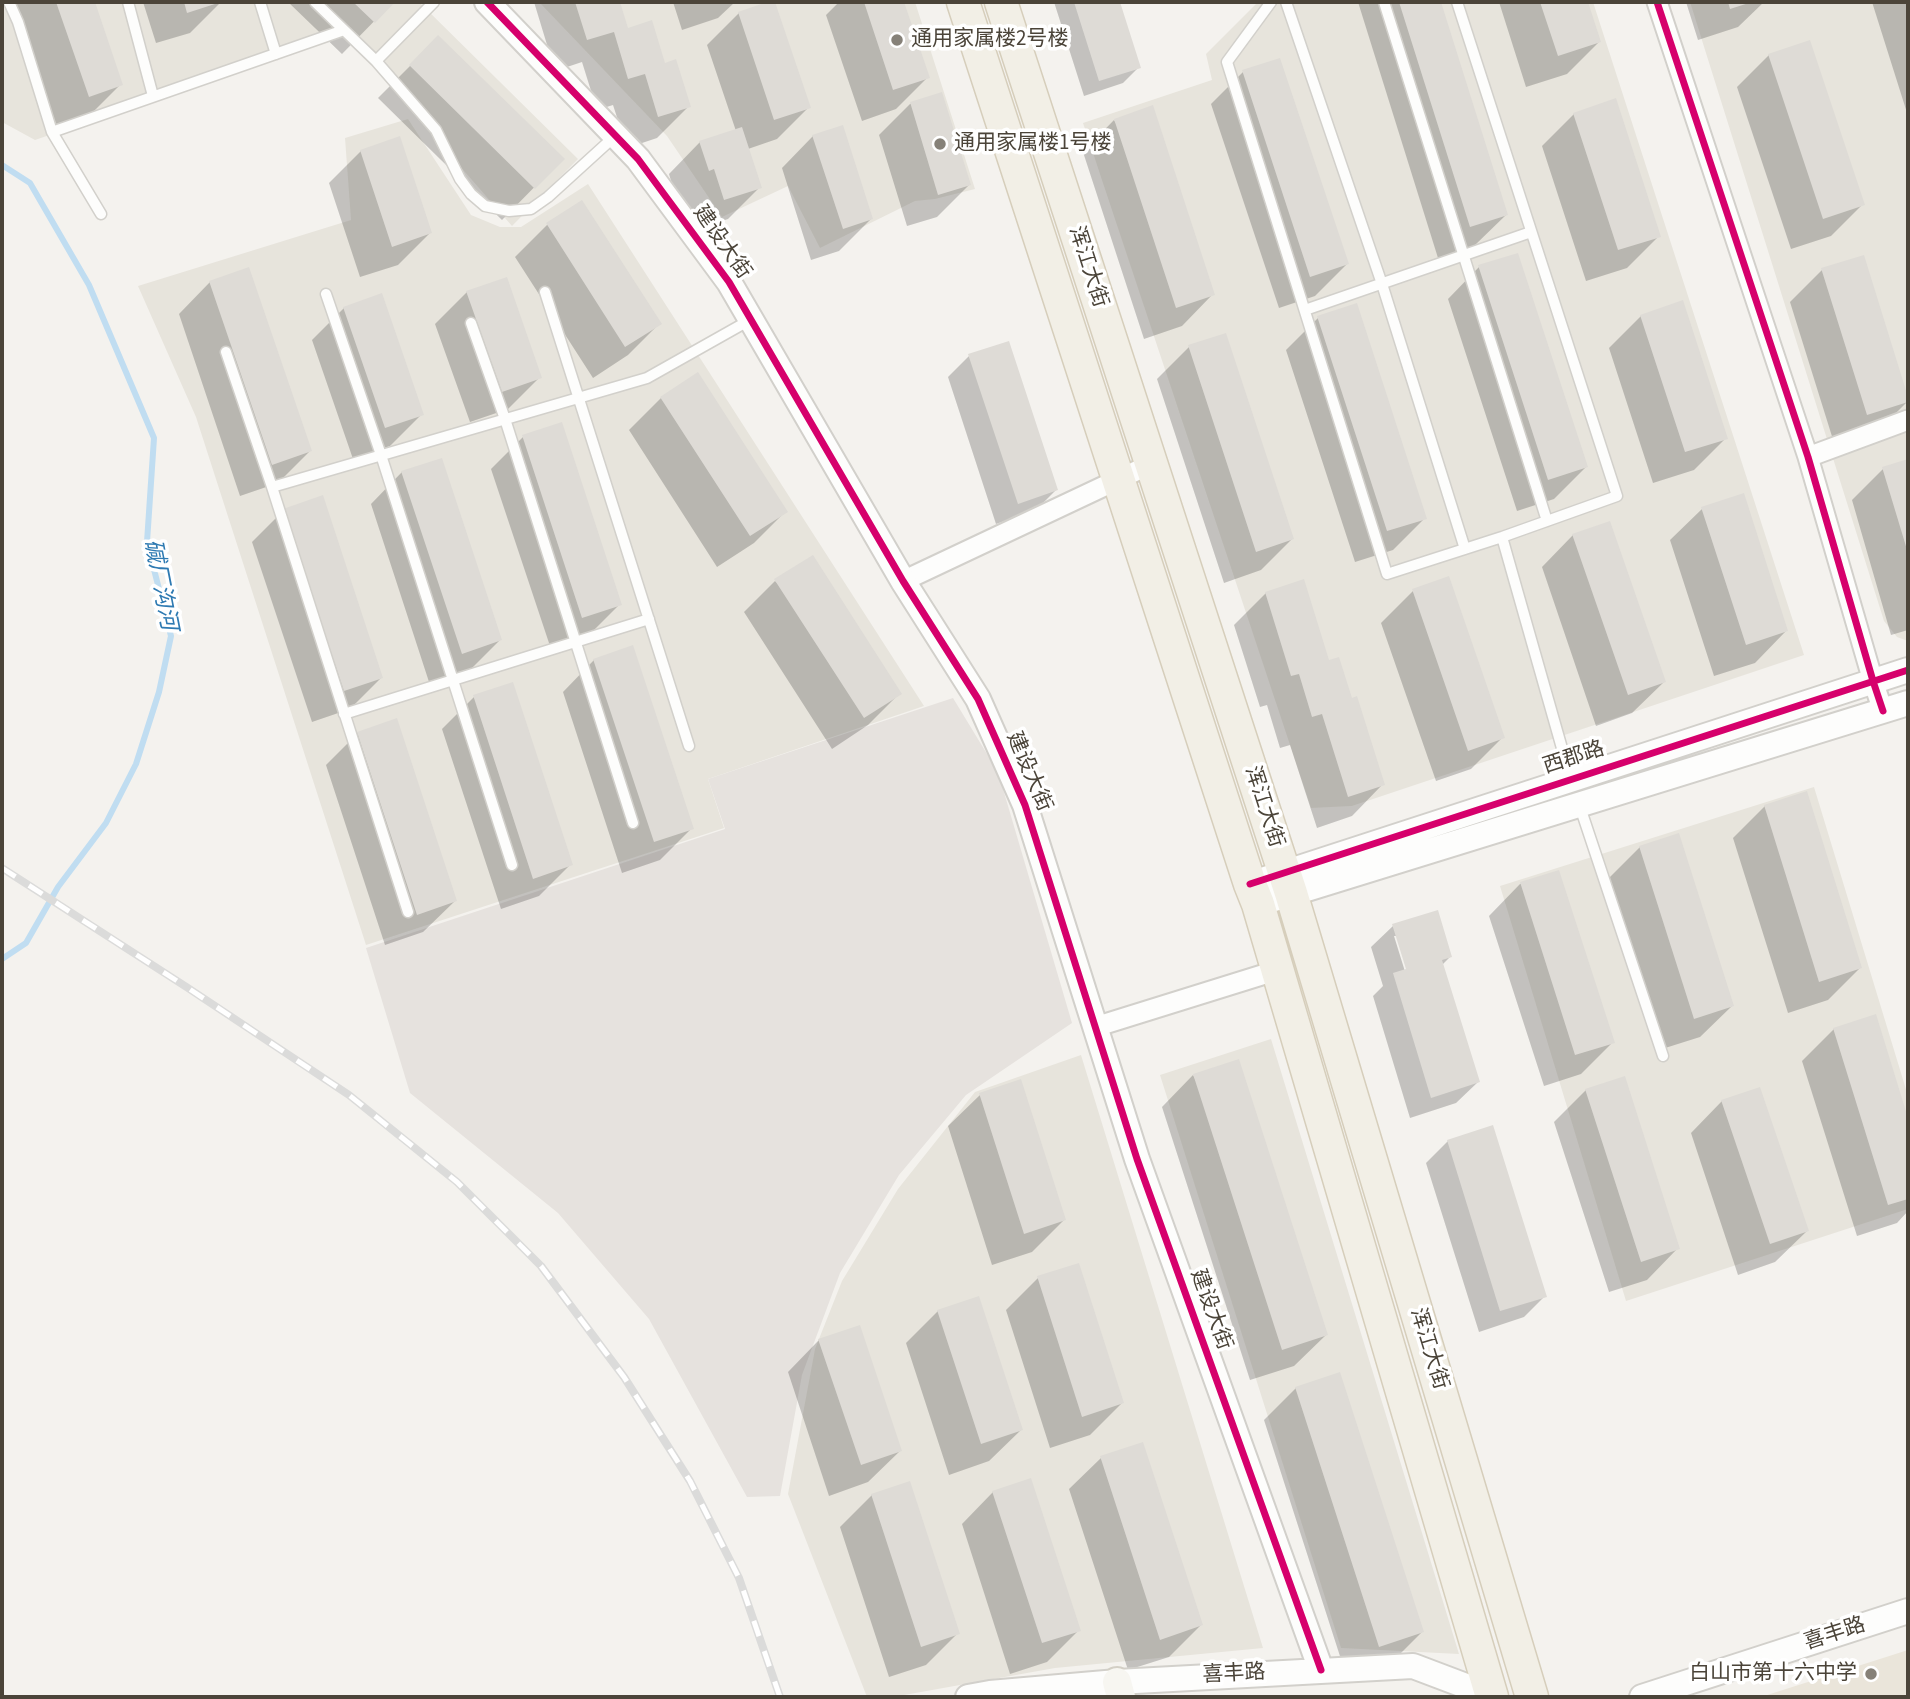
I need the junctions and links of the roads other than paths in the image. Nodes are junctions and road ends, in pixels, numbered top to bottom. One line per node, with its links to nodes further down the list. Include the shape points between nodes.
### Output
1 (9, 2): 18 (lane)
2 (128, 2): 17 (lane)
3 (260, 2): 15 (lane)
4 (315, 2): 14 (lane)
5 (434, 2): 16 (lane)
6 (487, 2): 19 (street, 建设大街)
7 (963, 2): 36 (main road)
8 (1001, 2): 35 (main road, 浑江大街)
9 (1271, 2): 26 (lane, via 1227,62)
10 (1286, 2): 23 (lane)
11 (1384, 2): 22 (lane)
12 (1457, 2): 21 (lane)
13 (1657, 2): 34 (street)
14 (344, 30): 15 (lane); 16 (lane)
15 (276, 54): 17 (lane)
16 (376, 61): 19 (lane, via 436,131 460,178 485,206 531,209)
17 (153, 96): 18 (lane)
18 (52, 132): 20 (lane)
19 (616, 135): 27 (street, 建设大街, via 729,282)
20 (101, 214)
21 (1531, 232): 22 (lane); 38 (lane, via 1617,496)
22 (1464, 254): 23 (lane); 38 (lane)
23 (1382, 284): 26 (lane); 40 (lane)
24 (545, 292): 30 (lane)
25 (326, 294): 33 (lane)
26 (1305, 310): 40 (lane, via 1387,574)
27 (751, 320): 30 (lane, via 647,378); 41 (street, 建设大街)
28 (471, 323): 31 (lane)
29 (226, 352): 37 (lane)
30 (580, 397): 31 (lane); 42 (lane)
31 (505, 419): 33 (lane); 43 (lane)
32 (1908, 420): 34 (street)
33 (381, 455): 37 (lane); 45 (lane)
34 (1808, 457): 46 (street)
35 (1151, 464): 36 (street); 55 (main road, 浑江大街)
36 (1118, 478): 41 (street); 56 (main road)
37 (272, 488): 49 (lane)
38 (1547, 520): 39 (lane)
39 (1502, 537): 40 (lane); 51 (lane)
40 (1465, 549)
41 (903, 581): 59 (street, 建设大街, via 978,699 1025,805)
42 (649, 619): 43 (lane); 50 (lane)
43 (576, 642): 45 (lane); 53 (lane)
44 (1908, 670): 46 (street, 西郡路)
45 (453, 680): 49 (lane); 54 (lane)
46 (1873, 681): 48 (street); 51 (street, 西郡路)
47 (1908, 703): 48 (street, 西郡路)
48 (1884, 711): 52 (street, 西郡路)
49 (344, 714): 57 (lane)
50 (689, 746)
51 (1571, 779): 52 (lane); 55 (street, 西郡路)
52 (1579, 804): 55 (street, 西郡路); 60 (lane)
53 (633, 823)
54 (512, 865)
55 (1288, 882): 56 (street, 西郡路); 66 (main road, 浑江大街)
56 (1254, 894): 58 (main road)
57 (408, 912)
58 (1278, 970): 59 (street); 65 (main road)
59 (1095, 1027): 62 (street, 建设大街, via 1137,1160)
60 (1663, 1056)
61 (1908, 1611): 67 (street, 喜丰路)
62 (1321, 1670): 63 (street, 喜丰路); 65 (street, 喜丰路, via 1413,1666)
63 (1119, 1689): 64 (street, 喜丰路)
64 (968, 1697)
65 (1493, 1697)
66 (1532, 1697)
67 (1642, 1697)

